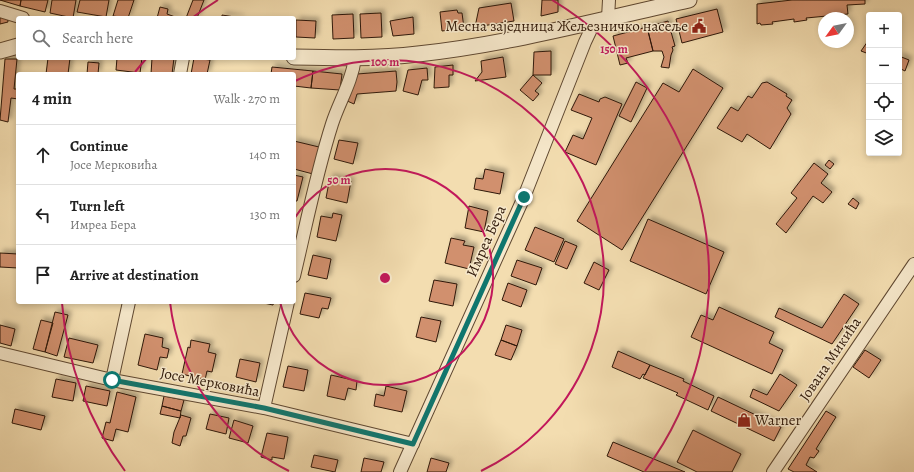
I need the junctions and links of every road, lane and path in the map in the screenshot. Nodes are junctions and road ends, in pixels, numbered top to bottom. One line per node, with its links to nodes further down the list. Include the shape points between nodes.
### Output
1 (609, 0): 5 (street)
2 (689, 0): 5 (street)
3 (0, 11): 4 (street)
4 (16, 16)
5 (602, 20): 9 (street, via 478,46 417,54); 19 (street, Имреа Бера, via 585,42 524,197)
6 (16, 47): 7 (street)
7 (0, 51)
8 (296, 57): 9 (street)
9 (355, 58): 13 (street, via 353,72 332,124)
10 (183, 60): 11 (street)
11 (180, 72)
12 (914, 264): 21 (street, Јована Микића)
13 (296, 268)
14 (129, 304): 17 (street)
15 (288, 304): 18 (street)
16 (0, 353): 17 (street, Јосе Мерковића)
17 (112, 380): 18 (street, Јосе Мерковића)
18 (264, 408): 19 (street, Јосе Мерковића)
19 (413, 444): 20 (street, Имреа Бера)
20 (400, 472)
21 (773, 472)

